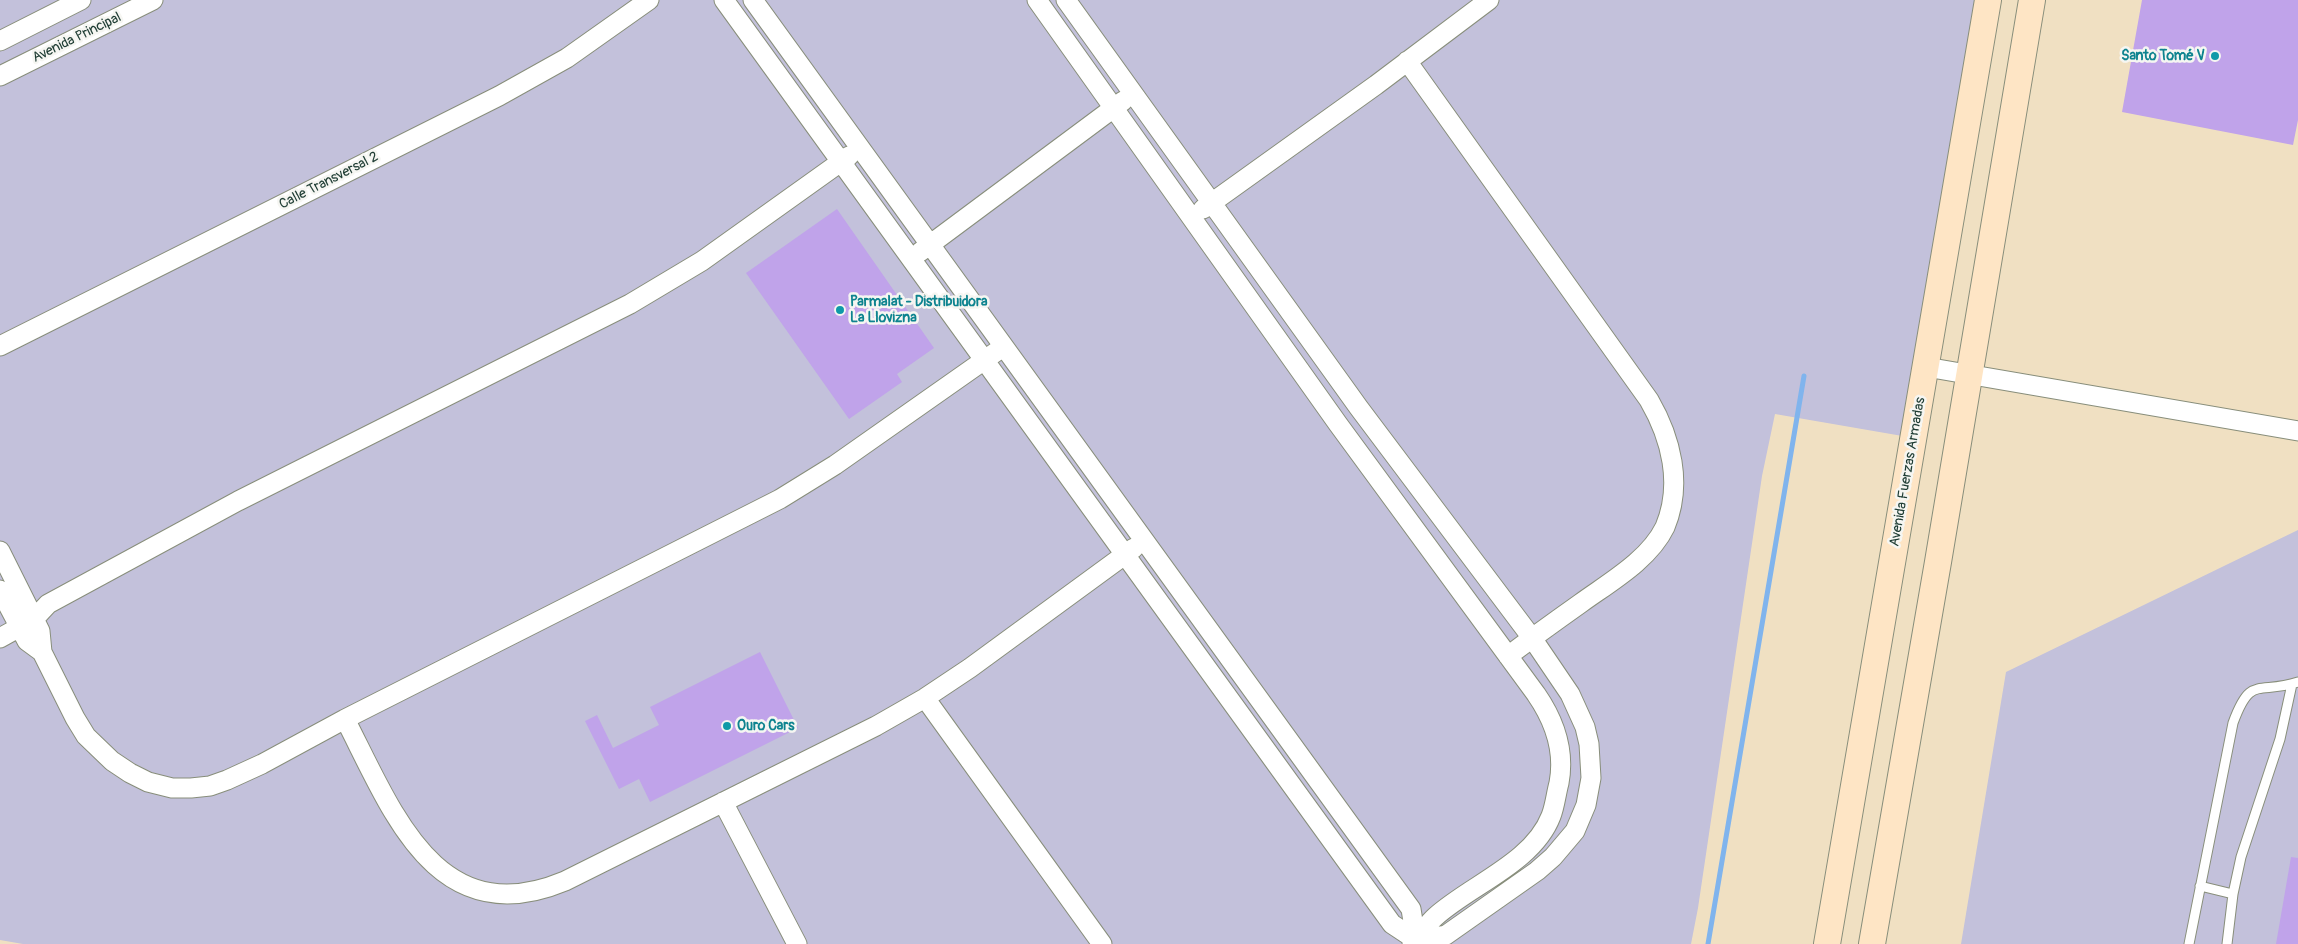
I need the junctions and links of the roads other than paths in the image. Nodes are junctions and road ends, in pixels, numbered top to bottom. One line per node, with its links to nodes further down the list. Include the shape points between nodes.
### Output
1 (81, 0): 12 (street)
2 (154, 0): 14 (street, Avenida Principal)
3 (649, 0): 23 (street, Calle Transversal 2, via 567,58 499,96)
4 (724, 0): 18 (street)
5 (753, 0): 17 (street)
6 (1037, 0): 11 (street)
7 (1067, 0): 11 (street); 15 (street)
8 (1489, 0): 13 (street)
9 (1988, 0): 26 (street, Avenida Fuerzas Armadas)
10 (2032, 0): 27 (street)
11 (1048, 15): 16 (street)
12 (0, 41)
13 (1407, 62): 19 (street); 37 (street, via 1649,400 1660,418 1672,452 1670,512 1654,542 1626,570)
14 (0, 76)
15 (1134, 93): 16 (street); 19 (street)
16 (1113, 108): 20 (street); 21 (street)
17 (860, 148): 18 (street); 21 (street)
18 (840, 162): 22 (street); 35 (street, via 702,261 630,304 238,501 48,604)
19 (1212, 201): 20 (street); 28 (street)
20 (1193, 218): 29 (street)
21 (930, 245): 22 (street); 24 (street)
22 (910, 259): 25 (street)
23 (0, 346)
24 (1003, 347): 25 (street); 31 (street)
25 (984, 360): 33 (street); 41 (street, via 835,465 780,499)
26 (1926, 367): 27 (street); 50 (street, Avenida Fuerzas Armadas)
27 (1969, 375): 30 (street); 51 (street)
28 (1359, 408): 29 (street); 37 (street)
29 (1338, 424): 38 (street)
30 (2298, 431)
31 (1143, 541): 33 (street); 47 (street, via 1411,909)
32 (0, 551): 35 (street)
33 (1124, 555): 40 (street); 47 (street, via 1392,924)
34 (0, 590): 35 (street)
35 (18, 614): 36 (street); 41 (street, via 27,641 42,652 75,718 98,750 148,782 172,788 210,786)
36 (0, 638)
37 (1532, 638): 38 (street); 44 (street, via 1579,711 1588,735 1591,762 1589,792 1578,826)
38 (1508, 656): 43 (street, via 1546,709 1561,758 1551,817)
39 (2295, 683): 45 (lane, via 2249,691 2241,700 2233,723); 46 (lane, via 2241,857)
40 (925, 698): 42 (street, via 876,726); 49 (street)
41 (345, 719): 42 (street, via 394,814 424,856 456,880 485,891 525,894 544,890)
42 (722, 802): 48 (street)
43 (1524, 853): 44 (street); 47 (street, via 1434,917)
44 (1537, 871): 47 (street, via 1446,935)
45 (2200, 886): 46 (lane); 52 (lane)
46 (2233, 894): 53 (lane)
47 (1412, 942)
48 (797, 944)
49 (1102, 944)
50 (1827, 944)
51 (1872, 944)
52 (2189, 944)
53 (2227, 944)

